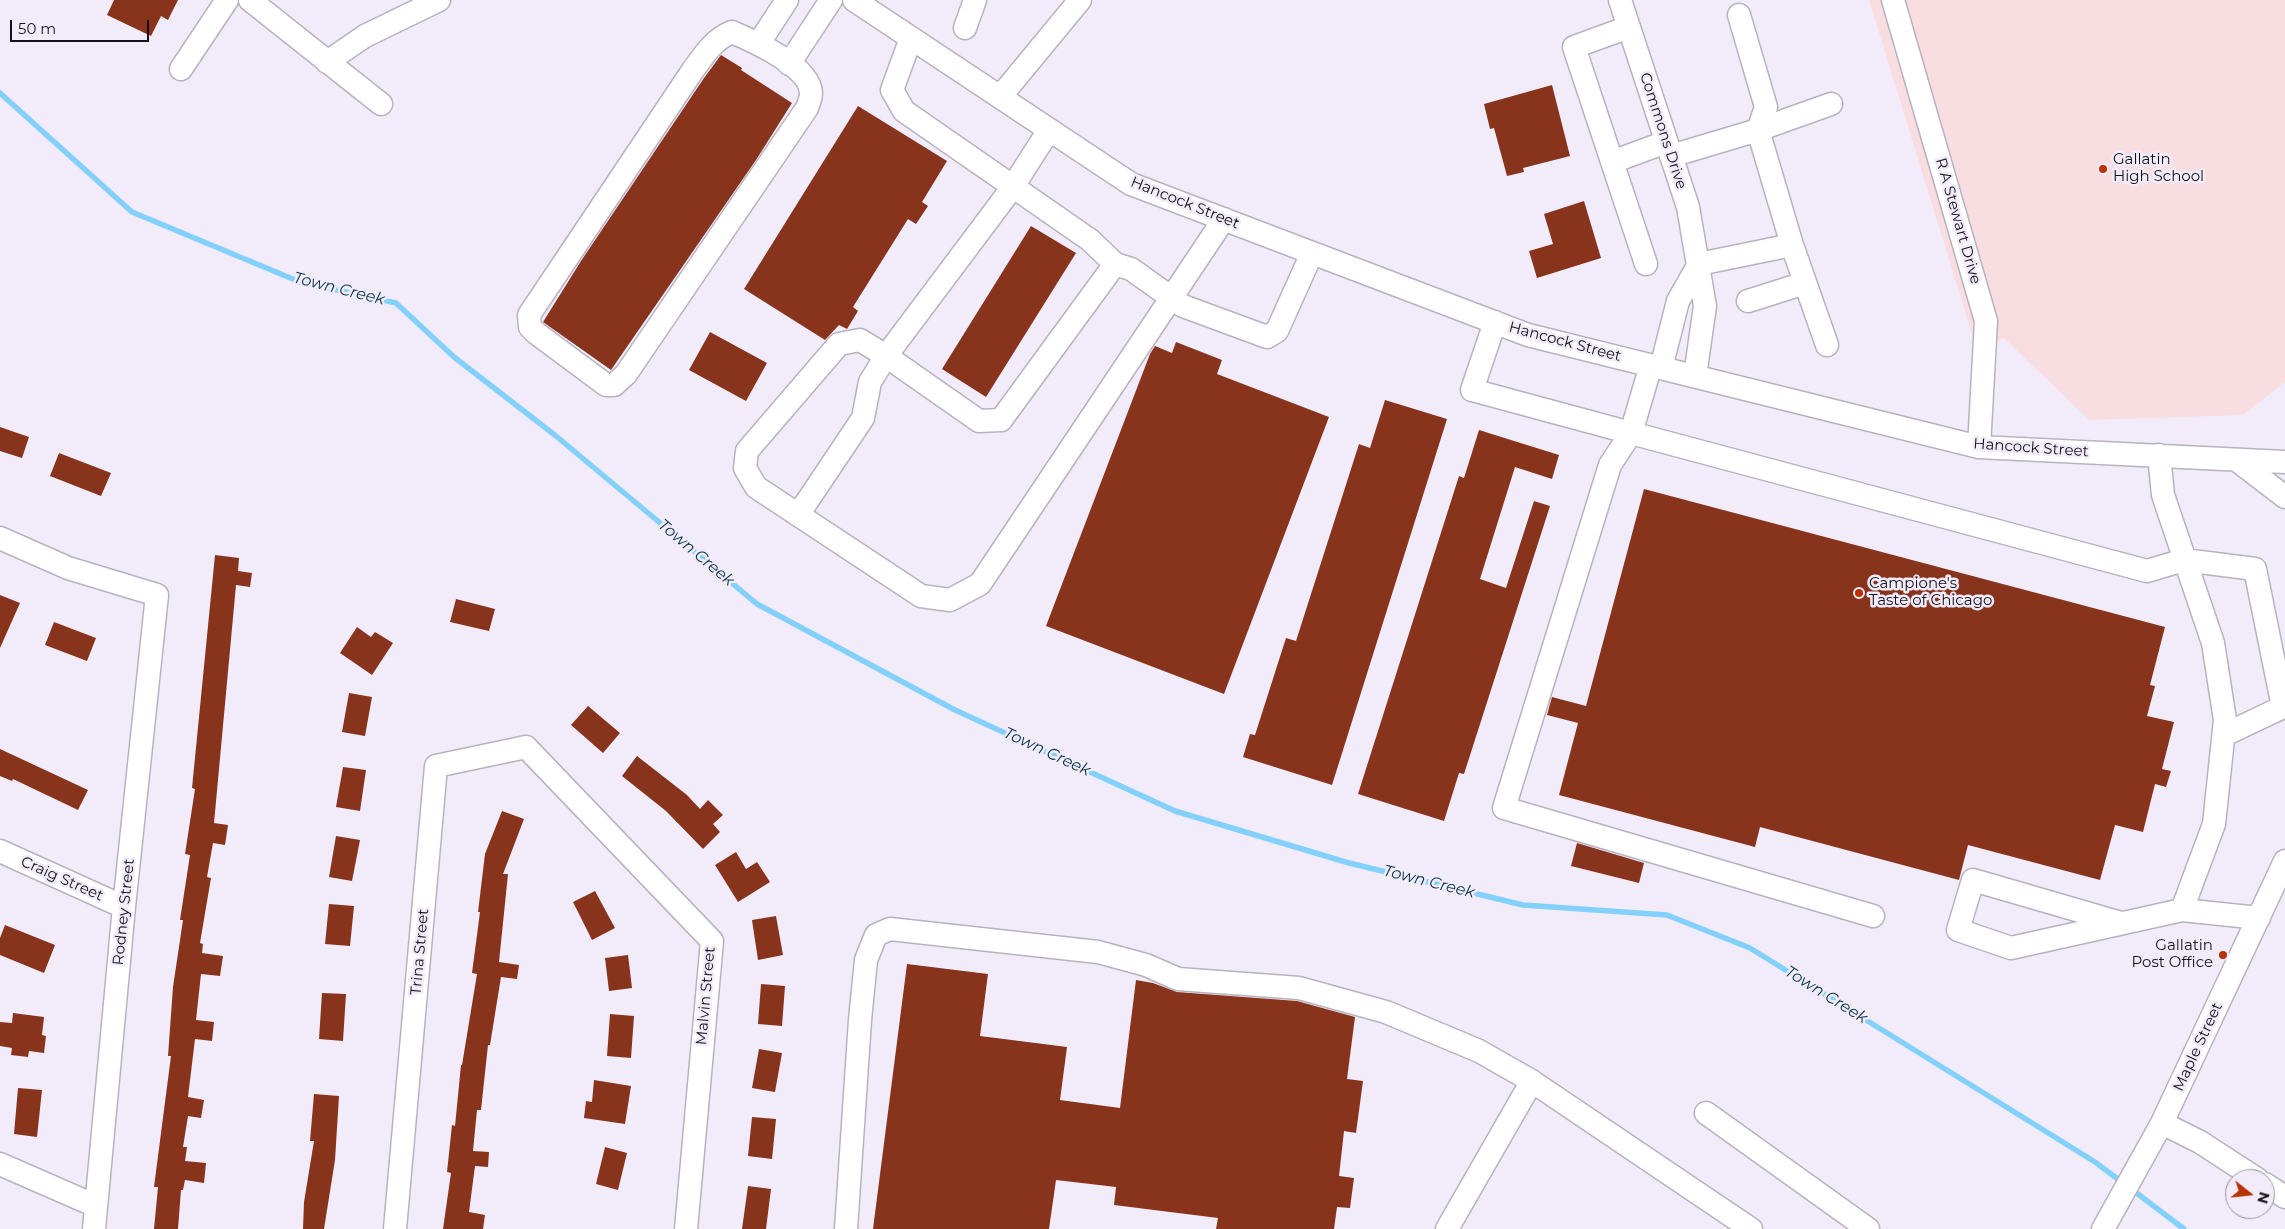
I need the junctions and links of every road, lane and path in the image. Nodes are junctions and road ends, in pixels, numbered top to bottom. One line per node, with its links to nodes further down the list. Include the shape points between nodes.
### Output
1 (227, 0): 18 (street)
2 (250, 0): 16 (street)
3 (439, 0): 16 (street, via 364,36)
4 (787, 0): 15 (street)
5 (831, 0): 17 (street)
6 (854, 0): 14 (street, Hancock Street)
7 (975, 0): 13 (street)
8 (1080, 0): 19 (street)
9 (1620, 0): 12 (street, Commons Drive)
10 (1893, 0): 42 (street, R A Stewart Drive, via 1986,321)
11 (1739, 15): 23 (street, via 1766,108)
12 (1629, 27): 24 (street, Commons Drive); 25 (street, via 1574,47)
13 (965, 28)
14 (911, 38): 19 (street, Hancock Street); 26 (street, via 892,90 904,111)
15 (759, 43): 17 (street); 17 (street, via 732,32 713,44 529,316 530,327 536,334 606,385 614,385 626,374 807,108 811,94 809,84)
16 (327, 62): 20 (street)
17 (789, 64)
18 (181, 69)
19 (1000, 97): 22 (street, Hancock Street)
20 (381, 104)
21 (1831, 104): 23 (street)
22 (1049, 130): 26 (street); 27 (street, Hancock Street, via 1131,184)
23 (1758, 130): 24 (street); 28 (street)
24 (1669, 149): 25 (street); 32 (street, Commons Drive, via 1688,207)
25 (1612, 162): 31 (street)
26 (1012, 188): 30 (street, via 1090,240); 38 (street)
27 (1224, 219): 29 (street, Hancock Street); 34 (street)
28 (1792, 244): 32 (street); 33 (street)
29 (1312, 253): 34 (street, via 1277,331 1267,337 1183,306); 36 (street, Hancock Street)
30 (1115, 264): 34 (street, via 1130,269); 38 (street, via 1001,420 979,421)
31 (1646, 264)
32 (1699, 264): 39 (street, via 1678,300); 40 (street, Commons Drive, via 1705,306)
33 (1805, 283): 35 (street); 37 (street)
34 (1171, 296): 48 (street, via 980,584 950,600 921,596)
35 (1748, 302)
36 (1495, 322): 39 (street, Hancock Street, via 1528,334); 41 (street, via 1472,390)
37 (1827, 345)
38 (886, 356): 48 (street, via 870,382 863,418); 48 (street, via 860,340 839,344 747,451 745,468 756,487)
39 (1656, 366): 40 (street, Hancock Street); 41 (street)
40 (1695, 376): 42 (street, Hancock Street)
41 (1631, 433): 50 (street, via 2147,571); 57 (street, via 1610,465 1504,808)
42 (1979, 447): 44 (street, Hancock Street)
43 (2285, 448): 45 (street)
44 (2159, 456): 45 (street, Hancock Street); 50 (street, via 2162,496)
45 (2238, 461): 46 (street, Hancock Street); 47 (street)
46 (2285, 462)
47 (2285, 497)
48 (798, 515)
49 (0, 538): 55 (street, Rodney Street, via 68,568 158,595)
50 (2184, 560): 51 (street, via 2213,643 2225,720); 51 (street, via 2255,569 2284,707)
51 (2224, 734): 56 (street, via 2214,824)
52 (526, 747): 67 (street, Trina Street, via 436,766); 68 (street, Malvin Street, via 712,941)
53 (0, 851): 55 (street, Craig Street)
54 (2285, 861): 58 (street, Maple Street)
55 (124, 907): 65 (street, Rodney Street)
56 (2182, 910): 58 (street); 59 (street)
57 (1873, 916)
58 (2259, 918): 62 (street, Maple Street)
59 (2121, 923): 59 (street, via 2011,948 1958,930 1973,880)
60 (1532, 1081): 69 (street, via 1436,1031 1386,1012 1299,988 1178,978 1098,952 890,929 876,935 866,960); 70 (street); 71 (street)
61 (1706, 1113): 72 (street)
62 (2162, 1123): 64 (street, via 2200,1142); 73 (street, Maple Street)
63 (0, 1164): 65 (street)
64 (2242, 1169)
65 (96, 1206): 66 (street, Rodney Street)
66 (94, 1229)
67 (395, 1229)
68 (686, 1229)
69 (846, 1229)
70 (1447, 1229)
71 (1751, 1229)
72 (1868, 1229)
73 (2103, 1229)

